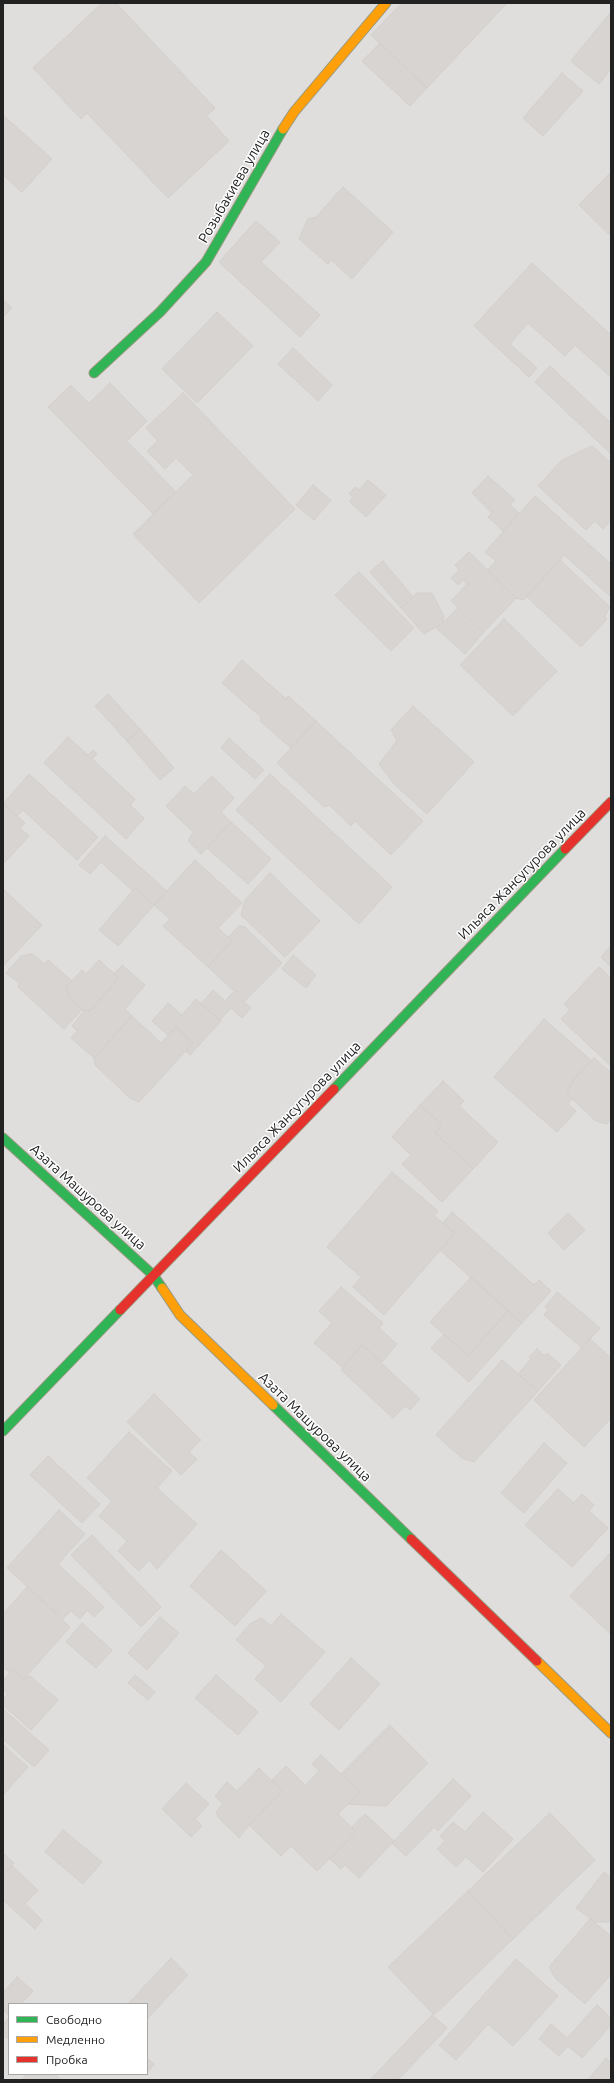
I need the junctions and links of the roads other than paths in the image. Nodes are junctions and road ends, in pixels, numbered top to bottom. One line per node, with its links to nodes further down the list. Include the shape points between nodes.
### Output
1 (386, 3): 2 (street, Розыбакиева улица, via 294,112 267,154 206,262 160,312)
2 (94, 373)
3 (611, 802): 5 (street, Ильяса Жансугурова улица)
4 (3, 1138): 5 (street, Азата Машурова улица)
5 (153, 1275): 6 (street, Ильяса Жансугурова улица); 7 (street, Азата Машурова улица, via 180,1315)
6 (3, 1431)
7 (611, 1734)

